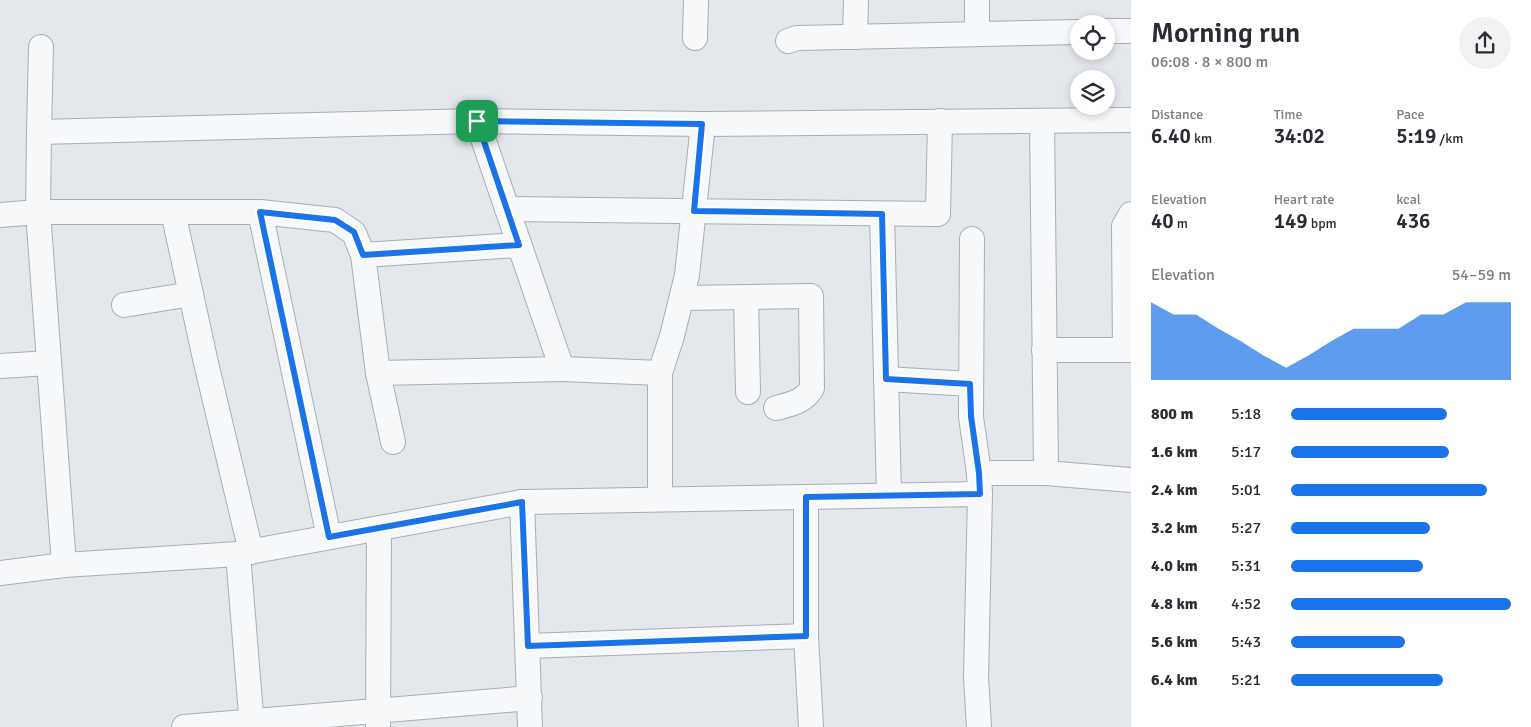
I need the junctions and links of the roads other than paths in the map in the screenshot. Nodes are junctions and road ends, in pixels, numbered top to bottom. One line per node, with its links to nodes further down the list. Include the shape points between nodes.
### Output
1 (696, 0): 9 (street)
2 (856, 0): 8 (street)
3 (977, 0): 7 (street)
4 (1115, 31): 5 (street)
5 (1131, 31)
6 (1070, 32): 7 (street)
7 (977, 34): 8 (street)
8 (855, 36): 10 (street)
9 (695, 38)
10 (788, 40)
11 (41, 47): 17 (street)
12 (1042, 120): 13 (street); 15 (street); 34 (street)
13 (1131, 120)
14 (477, 121): 16 (street); 17 (street); 18 (street)
15 (940, 122): 16 (street); 23 (street, via 938,214)
16 (702, 124): 19 (street)
17 (39, 132): 20 (street)
18 (506, 208): 19 (street); 27 (street)
19 (694, 211): 23 (street); 32 (street)
20 (38, 212): 21 (street); 25 (street); 36 (street)
21 (173, 212): 22 (street); 30 (street)
22 (260, 212): 29 (street, via 335,220 354,232); 54 (street)
23 (882, 214): 41 (street)
24 (1131, 214): 28 (street, via 1124,226)
25 (0, 215)
26 (972, 239): 42 (street)
27 (519, 245): 29 (street); 38 (street)
28 (1128, 248): 35 (street)
29 (363, 255): 39 (street)
30 (191, 294): 33 (street); 55 (street)
31 (746, 297): 32 (street); 43 (street); 44 (street, via 811,296 812,388 798,402)
32 (683, 298): 40 (street)
33 (124, 305)
34 (1044, 350): 35 (street); 46 (street)
35 (1128, 350)
36 (49, 363): 37 (street); 56 (street)
37 (0, 366)
38 (562, 370): 39 (street); 40 (street)
39 (378, 373): 45 (street)
40 (660, 373): 51 (street)
41 (886, 379): 42 (street); 49 (street)
42 (970, 384): 48 (street)
43 (748, 392)
44 (776, 408)
45 (393, 442)
46 (1046, 472): 47 (street); 48 (street)
47 (1131, 480)
48 (980, 483): 49 (street); 66 (street, via 976,677)
49 (889, 495): 50 (street)
50 (806, 497): 51 (street); 58 (street)
51 (660, 499): 52 (street)
52 (522, 502): 53 (street); 59 (street)
53 (379, 528): 54 (street); 61 (street)
54 (329, 537): 55 (street)
55 (244, 553): 56 (street); 62 (street)
56 (64, 565): 57 (street)
57 (0, 573)
58 (806, 636): 59 (street); 65 (street)
59 (528, 646): 60 (street)
60 (530, 698): 61 (street); 64 (street)
61 (379, 719): 62 (street)
62 (252, 724): 63 (street)
63 (184, 727)
64 (530, 727)
65 (811, 727)
66 (979, 727)

